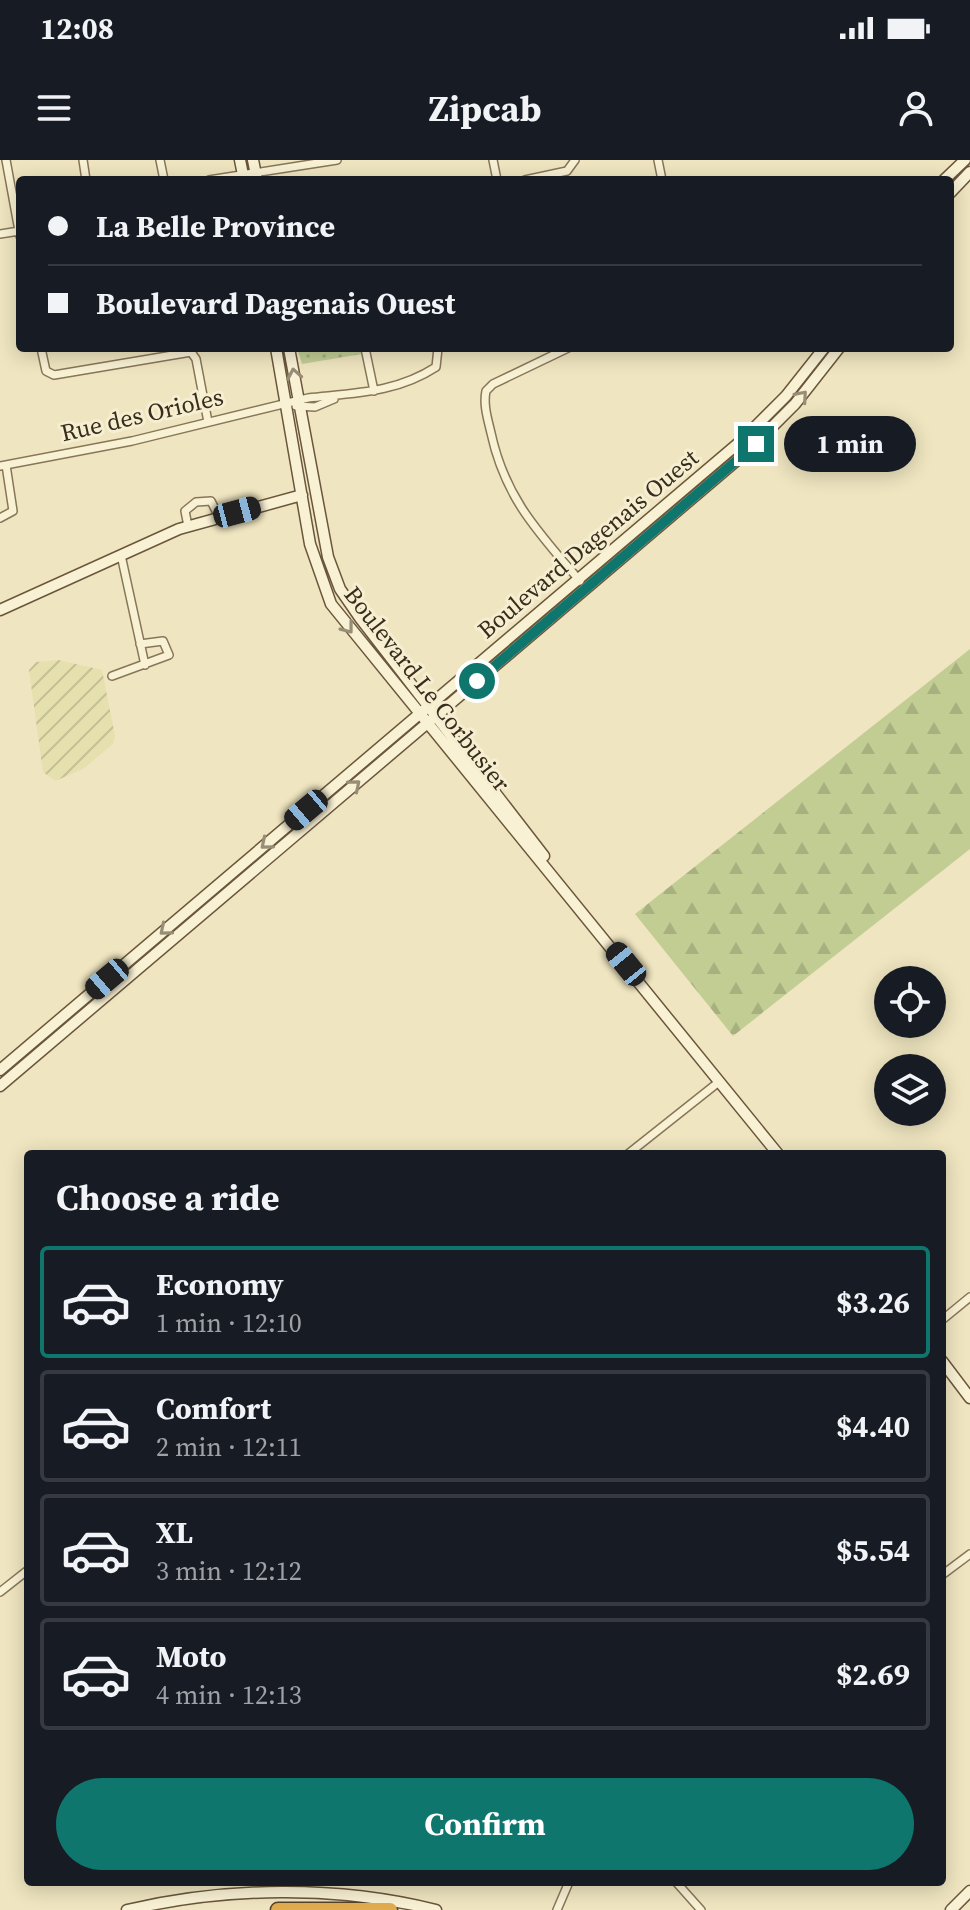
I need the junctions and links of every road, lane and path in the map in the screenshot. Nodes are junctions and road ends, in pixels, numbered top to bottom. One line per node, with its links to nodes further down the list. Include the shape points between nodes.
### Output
1 (6, 160): 10 (street)
2 (337, 160): 6 (street)
3 (575, 160): 7 (street, via 567,171)
4 (965, 160): 8 (street)
5 (970, 172): 9 (street)
6 (266, 176)
7 (544, 176)
8 (948, 176)
9 (954, 189)
10 (16, 212)
11 (42, 352): 13 (street, via 46,371 54,375)
12 (191, 352): 24 (street)
13 (191, 352)
14 (277, 352): 23 (street, Boulevard Le Corbusier)
15 (290, 352): 22 (street, Boulevard Le Corbusier, one-way to 15)
16 (366, 352): 21 (street)
17 (438, 352): 21 (street, Rue des Orioles, via 433,368 407,384)
18 (560, 352): 31 (street, via 493,384 484,397 496,455 512,496)
19 (821, 352): 31 (street, Boulevard Dagenais Ouest, via 752,430)
20 (836, 352): 32 (street, Boulevard Dagenais Ouest, one-way to 20, via 765,435)
21 (374, 391): 22 (street, Rue des Orioles, via 315,407)
22 (299, 403): 23 (street, Rue des Orioles); 37 (street, Boulevard Le Corbusier, via 333,574 360,618)
23 (286, 404): 24 (street, Rue des Orioles); 26 (street, Boulevard Le Corbusier)
24 (208, 422): 25 (street, Rue des Orioles)
25 (3, 465): 28 (street, Rue des Orioles, via 13,511)
26 (302, 495): 27 (street); 38 (street, Boulevard Le Corbusier, one-way to 38, via 315,564 328,599)
27 (219, 517): 29 (street); 29 (street, via 211,501 196,502 185,509)
28 (0, 518)
29 (188, 526): 30 (street)
30 (121, 555): 33 (street); 34 (street)
31 (578, 579): 32 (street); 37 (street, Boulevard Dagenais Ouest)
32 (587, 588): 39 (street, Boulevard Dagenais Ouest)
33 (0, 610)
34 (140, 644): 35 (street); 35 (street, via 163,641 169,651 167,658)
35 (145, 665): 36 (street)
36 (112, 676)
37 (429, 705): 38 (street, Boulevard Dagenais Ouest); 39 (street, Boulevard Le Corbusier)
38 (419, 714): 40 (street, Boulevard Le Corbusier); 42 (street, Boulevard Dagenais Ouest, one-way to 42)
39 (437, 716): 40 (street, Boulevard Dagenais Ouest); 41 (street, Boulevard Le Corbusier, via 520,821)
40 (427, 723): 41 (street, Boulevard Le Corbusier); 44 (street, Boulevard Dagenais Ouest, one-way to 40)
41 (567, 891): 43 (street, Boulevard Le Corbusier)
42 (0, 1070)
43 (720, 1081): 45 (street); 46 (street, Boulevard Le Corbusier)
44 (0, 1086)
45 (633, 1150)
46 (775, 1150)
47 (970, 1297): 48 (street)
48 (946, 1317)
49 (946, 1366): 50 (street)
50 (970, 1398)
51 (970, 1554): 52 (street)
52 (946, 1572)
53 (24, 1573): 54 (street)
54 (0, 1592)
55 (567, 1886): 62 (street)
56 (680, 1886): 63 (street)
57 (970, 1891): 64 (street)
58 (127, 1910): 61 (street, via 196,1899 317,1893 377,1897)
59 (278, 1910): 60 (highway)
60 (390, 1910)
61 (436, 1910)
62 (557, 1910)
63 (701, 1910)
64 (951, 1910)

